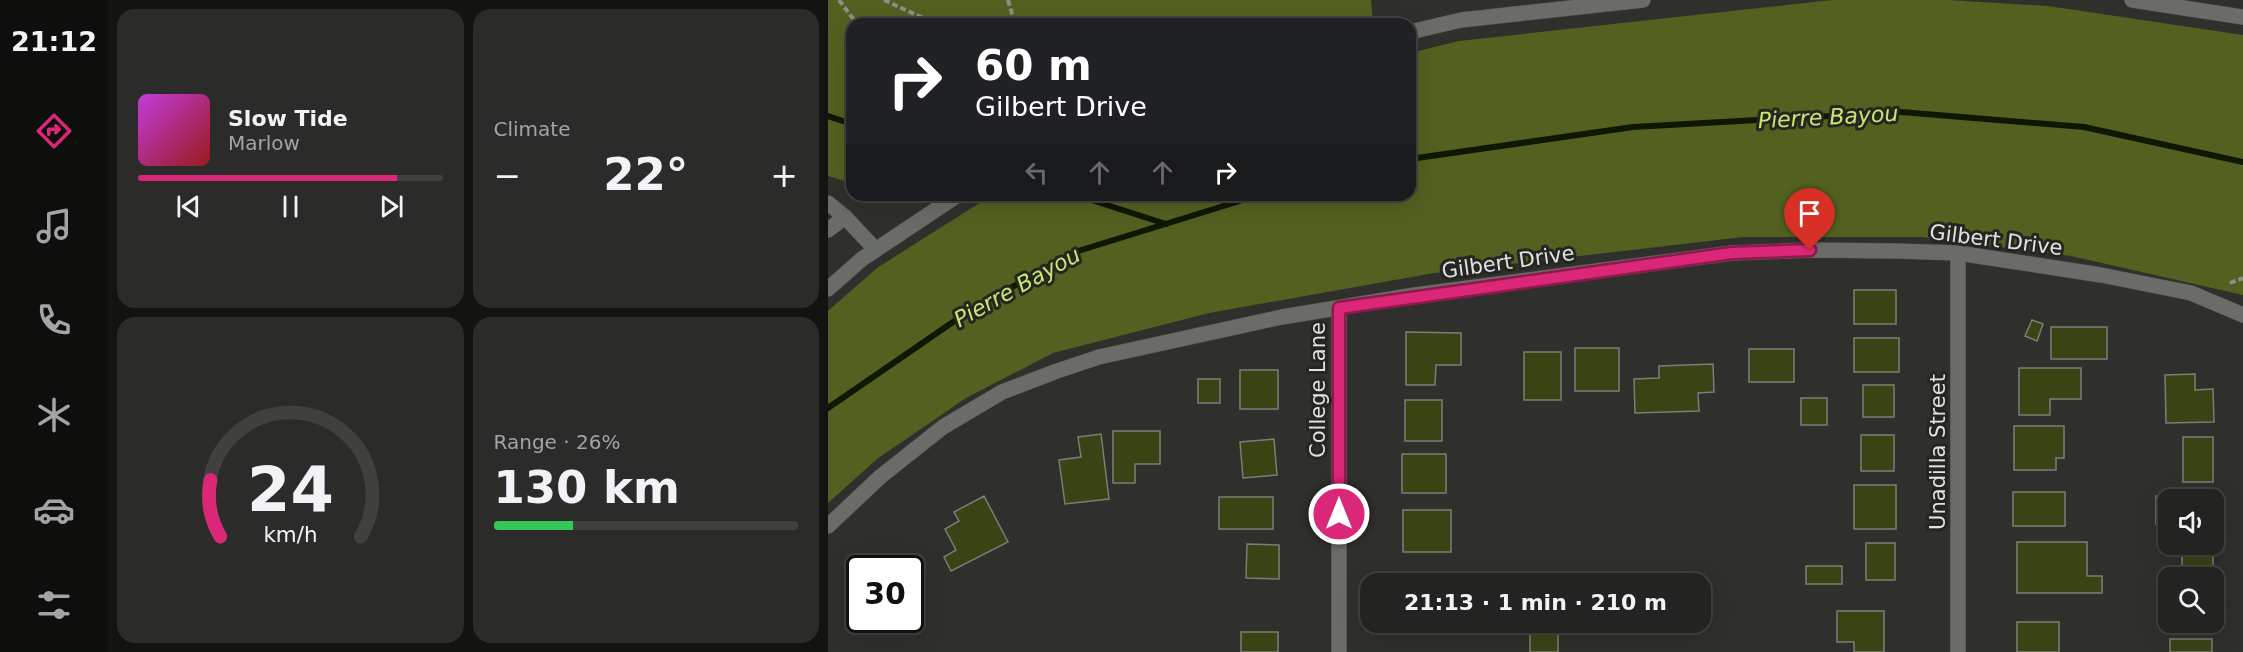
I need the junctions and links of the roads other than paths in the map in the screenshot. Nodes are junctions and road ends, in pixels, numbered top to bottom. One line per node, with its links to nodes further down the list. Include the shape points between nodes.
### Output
1 (1643, 0): 3 (street)
2 (2132, 0): 4 (street)
3 (1556, 5): 5 (street)
4 (2243, 17)
5 (1416, 31)
6 (949, 201): 9 (street)
7 (828, 203): 8 (street)
8 (834, 223): 9 (street)
9 (875, 249): 11 (street)
10 (1959, 253): 12 (street, Gilbert Drive, via 1732,253); 13 (street, Gilbert Drive, via 2101,274 2191,293); 16 (street, Unadilla Street)
11 (828, 289)
12 (1339, 308): 14 (street, Gilbert Drive, via 1099,357 1002,392 915,447); 15 (street, College Lane)
13 (2243, 315)
14 (828, 526)
15 (1339, 652)
16 (1958, 652)

